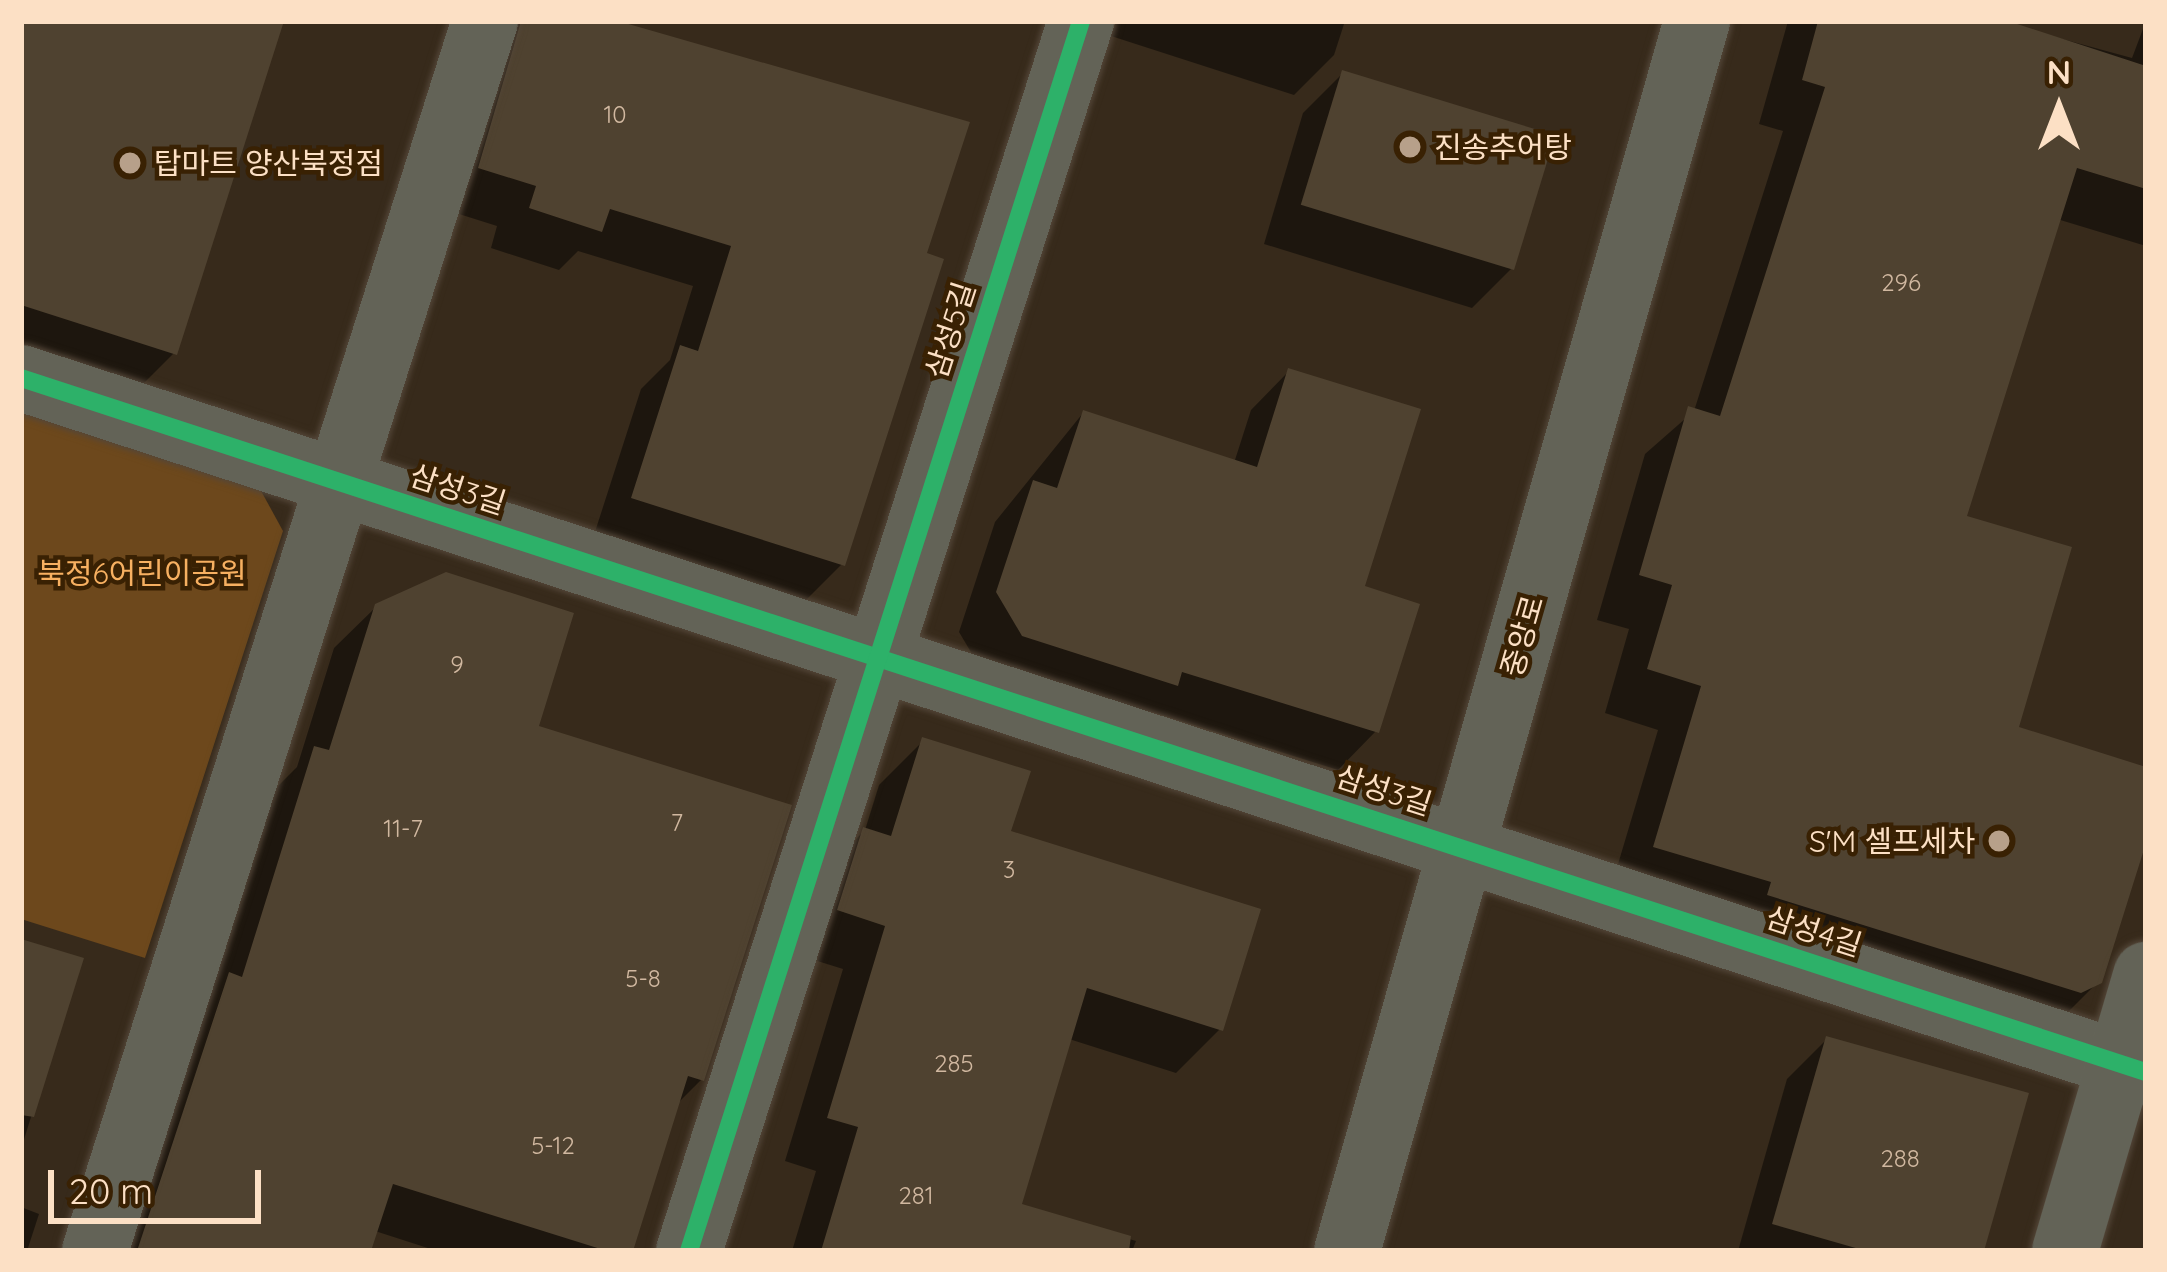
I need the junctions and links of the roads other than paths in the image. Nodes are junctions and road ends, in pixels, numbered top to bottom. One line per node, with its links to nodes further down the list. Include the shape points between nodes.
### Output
1 (484, 21): 5 (street)
2 (1081, 21): 6 (street, 삼성5길)
3 (1697, 21): 7 (street, 중앙로)
4 (21, 378): 5 (street, 삼성3길)
5 (338, 482): 6 (street, 삼성3길); 10 (street)
6 (877, 656): 7 (street, 삼성3길); 11 (street)
7 (1462, 847): 9 (street, 삼성4길); 12 (street, 중앙로)
8 (2146, 975): 9 (street)
9 (2133, 1068): 13 (street)
10 (95, 1251)
11 (689, 1251)
12 (1347, 1251)
13 (2065, 1251)

